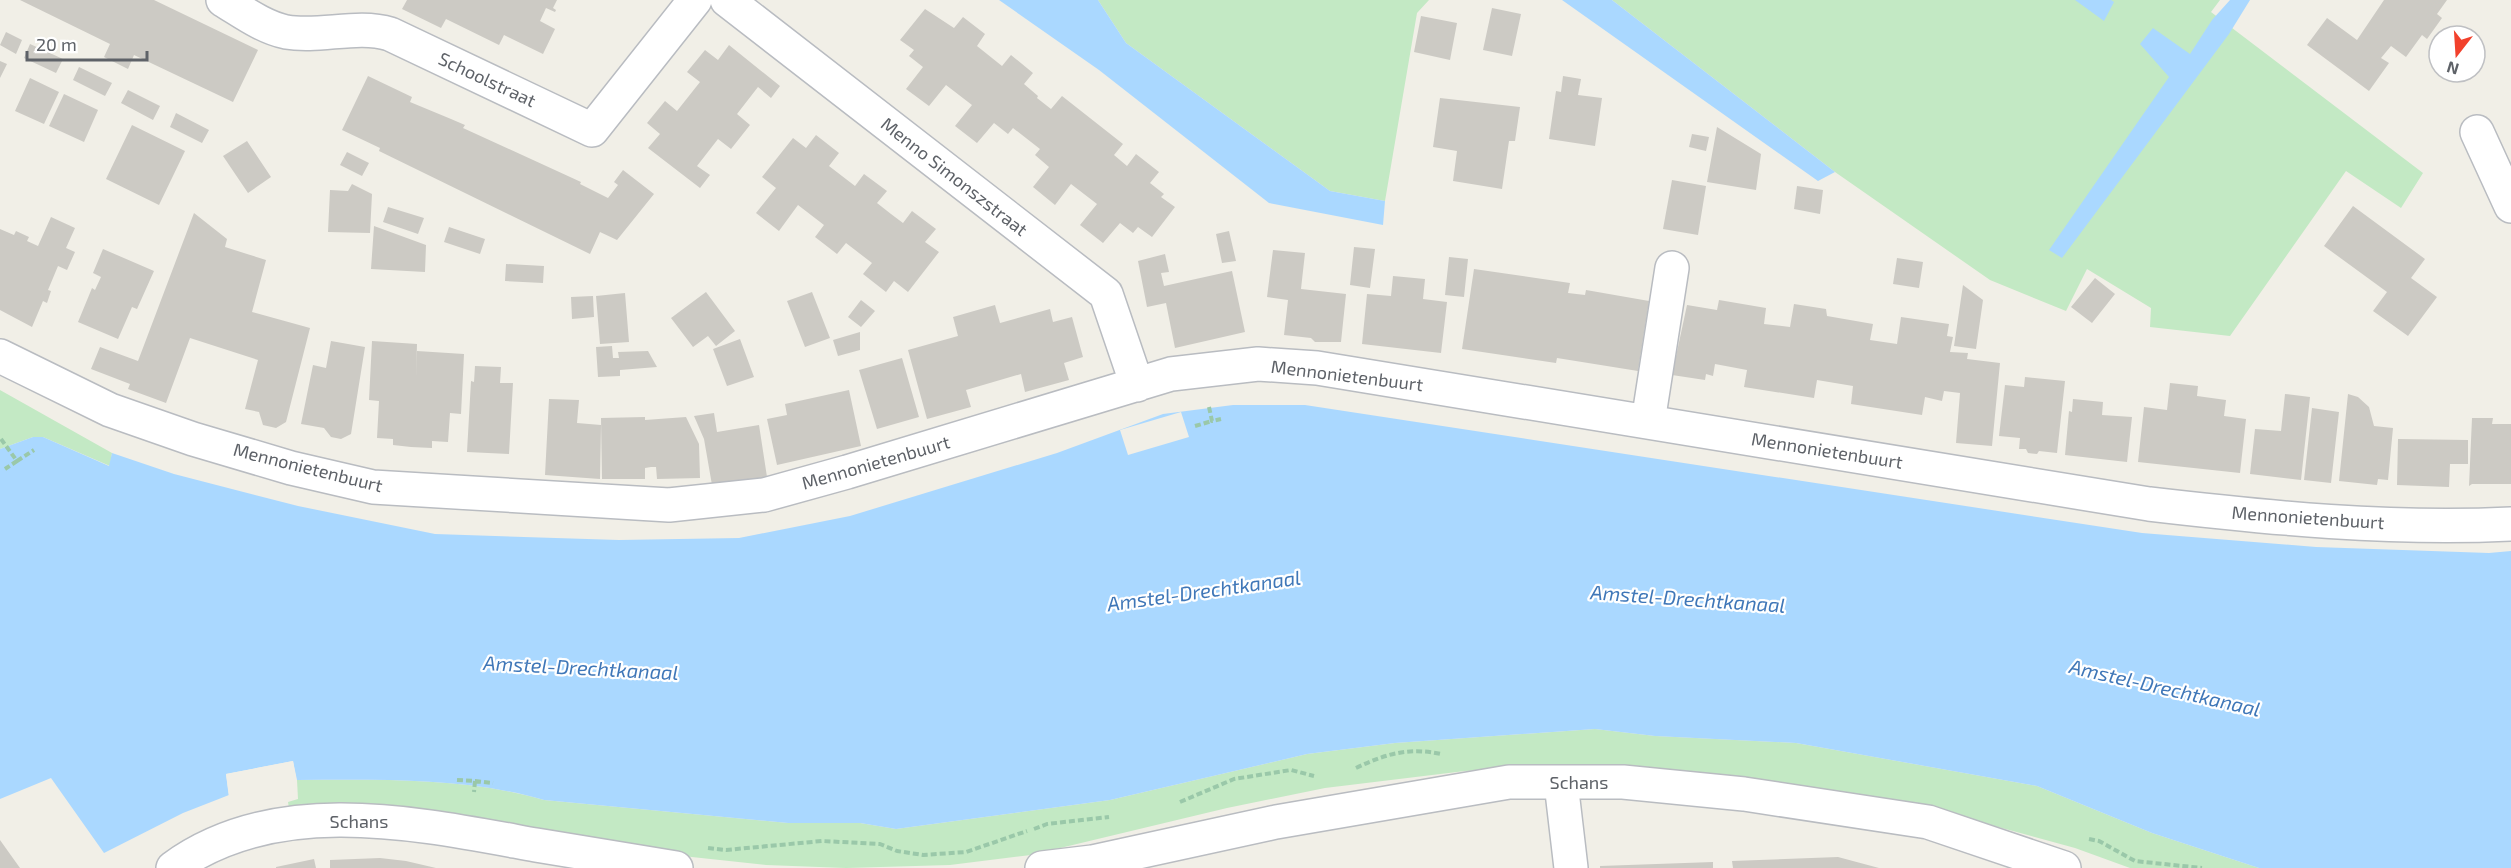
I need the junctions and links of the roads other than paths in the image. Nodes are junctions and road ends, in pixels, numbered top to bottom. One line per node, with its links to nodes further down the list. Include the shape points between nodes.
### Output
1 (223, 0): 2 (street, Schoolstraat, via 285,32 390,34 592,130)
2 (695, 0)
3 (728, 0): 8 (street, Menno Simonszstraat, via 1106,294)
4 (2477, 132): 5 (street)
5 (2511, 206)
6 (1672, 268): 9 (street)
7 (0, 356): 8 (street, Mennonietenbuurt, via 110,410 291,468 373,487 669,505 764,495)
8 (1137, 385): 9 (street, Mennonietenbuurt, via 1171,374 1214,368 1258,364 1317,368)
9 (1648, 422): 10 (street, Mennonietenbuurt, via 2192,509 2425,526)
10 (2511, 524)
11 (1561, 783): 13 (street, Schans, via 1498,784 1276,822); 17 (street); 18 (street, Schans, via 1623,782 1733,793 1928,822)
12 (551, 858): 14 (street, Schans, via 411,823 357,820 302,823 238,834 193,853); 15 (street, Schans)
13 (1092, 865): 16 (street, Schans)
14 (173, 868)
15 (676, 868)
16 (1042, 868)
17 (1571, 868)
18 (2064, 868)

